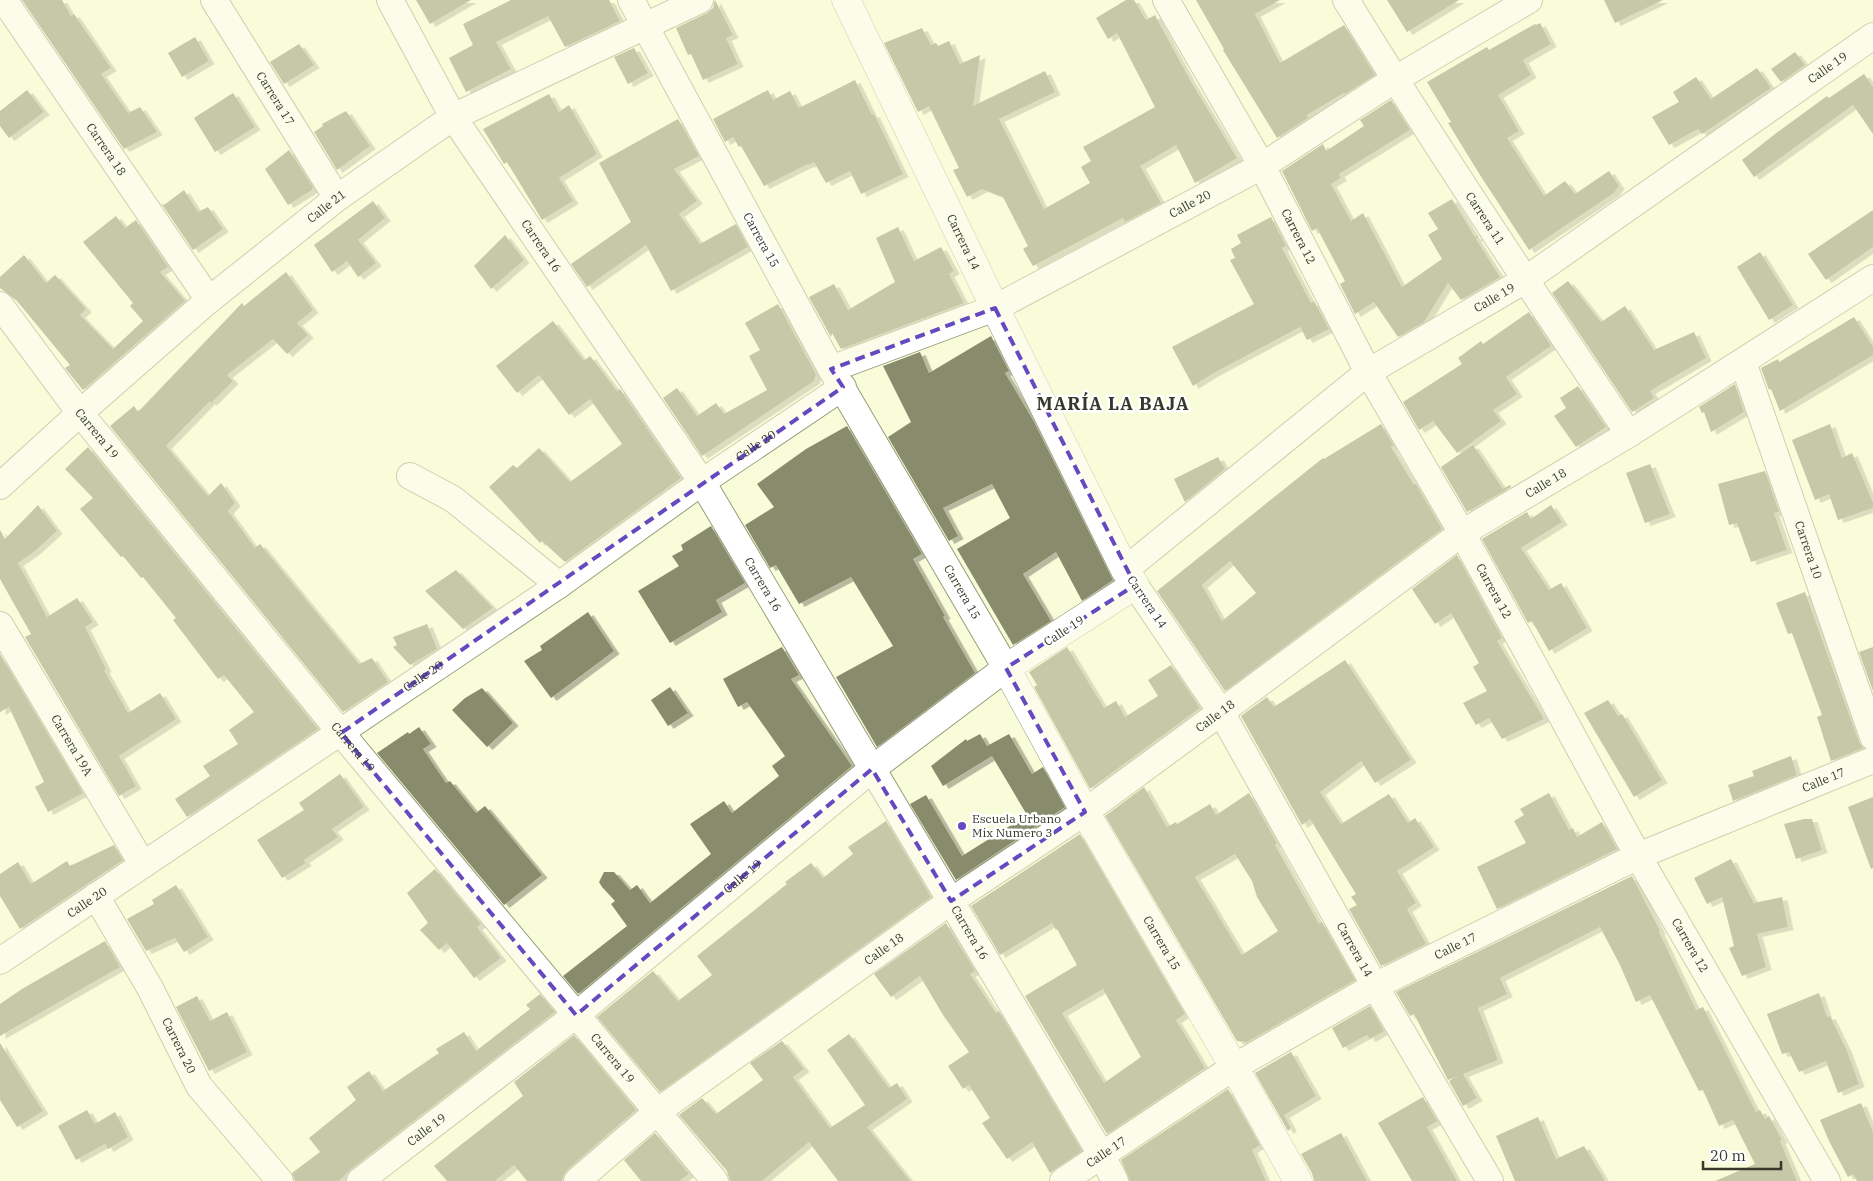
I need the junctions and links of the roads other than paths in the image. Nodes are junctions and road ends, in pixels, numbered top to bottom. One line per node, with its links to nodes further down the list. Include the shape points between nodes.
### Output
1 (4, 0): 18 (street, Carrera 18)
2 (214, 0): 15 (street, Carrera 17)
3 (390, 0): 13 (street, Carrera 16)
4 (631, 0): 10 (street, Carrera 15)
5 (700, 0): 10 (street, Calle 21)
6 (846, 0): 20 (street, Carrera 14)
7 (1166, 0): 14 (street, Carrera 12)
8 (1346, 0): 12 (street, Carrera 11)
9 (1529, 0): 12 (street, Calle 20)
10 (645, 26): 13 (street, Calle 21); 23 (street, Carrera 15)
11 (1873, 36): 17 (street, Calle 19)
12 (1394, 80): 14 (street, Calle 20); 17 (street, Carrera 11)
13 (453, 116): 15 (street, Calle 21); 27 (street, Carrera 16)
14 (1262, 166): 20 (street, Calle 20); 22 (street, Carrera 12)
15 (337, 198): 18 (street, Calle 21)
16 (1873, 278): 21 (street, Calle 18)
17 (1525, 280): 22 (street, Calle 19); 25 (street, Carrera 11)
18 (209, 300): 24 (street, Calle 21)
19 (0, 306): 24 (street, Carrera 19)
20 (995, 308): 23 (street, Calle 20); 30 (street, Carrera 14)
21 (1743, 362): 25 (street, Calle 18); 36 (street, Carrera 10)
22 (1368, 372): 29 (street, Carrera 12); 30 (street, Calle 19)
23 (837, 378): 27 (street, Calle 20); 33 (street, Carrera 15)
24 (80, 412): 28 (street, Calle 21); 35 (street, Carrera 19)
25 (1629, 434): 29 (street, Calle 18)
26 (410, 476): 31 (street, via 453,499)
27 (702, 482): 31 (street, Calle 20); 38 (street, Carrera 16)
28 (0, 486)
29 (1462, 533): 34 (street, Calle 18); 40 (street, Carrera 12)
30 (1130, 577): 33 (street, Calle 19); 34 (street, Carrera 14)
31 (559, 586): 35 (street, Calle 20)
32 (0, 624): 41 (street, Carrera 19A)
33 (1006, 668): 38 (street, Calle 19); 39 (street, Carrera 15)
34 (1221, 712): 39 (street, Calle 18); 45 (street, Carrera 14)
35 (341, 733): 41 (street, Calle 20); 46 (street, Carrera 19)
36 (1873, 737)
37 (1873, 760): 40 (street, Calle 17)
38 (872, 769): 43 (street, Carrera 16); 46 (street, Calle 19)
39 (1085, 812): 43 (street, Calle 18); 47 (street, Carrera 15)
40 (1638, 856): 45 (street, Calle 17); 58 (street, Carrera 12)
41 (143, 865): 42 (street, Calle 20)
42 (96, 896): 44 (street, Calle 20); 50 (street, Carrera 20, via 150,988 199,1086)
43 (951, 902): 48 (street, Calle 18); 49 (street, Carrera 16)
44 (0, 961)
45 (1375, 986): 47 (street, Calle 17); 57 (street, Carrera 14)
46 (576, 1015): 48 (street, Carrera 19); 51 (street, Calle 19)
47 (1234, 1067): 49 (street, Calle 17); 56 (street, Carrera 15)
48 (657, 1112): 52 (street, Calle 18); 53 (street, Carrera 19)
49 (1101, 1154): 54 (street, Calle 17); 55 (street, Carrera 16)
50 (280, 1181)
51 (360, 1181)
52 (577, 1181)
53 (715, 1181)
54 (1063, 1181)
55 (1115, 1181)
56 (1298, 1181)
57 (1490, 1181)
58 (1827, 1181)

